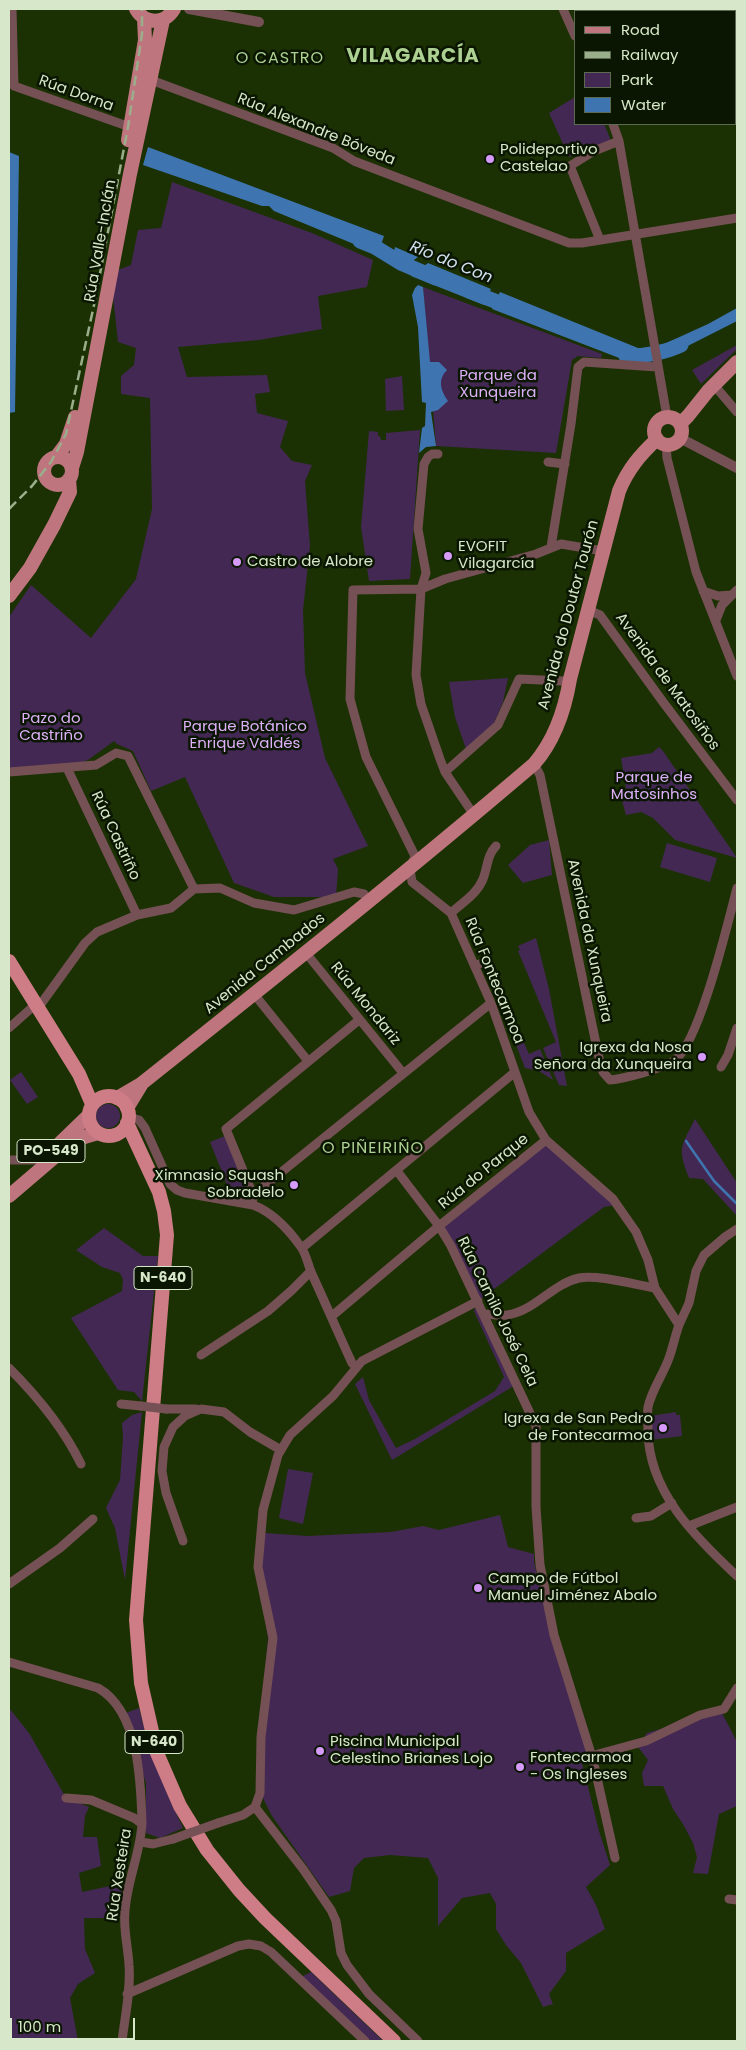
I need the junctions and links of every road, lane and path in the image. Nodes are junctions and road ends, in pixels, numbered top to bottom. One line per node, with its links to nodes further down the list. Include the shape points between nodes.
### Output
1 (12, 9): 11 (street, Rúa Dorna, via 14,86)
2 (174, 9): 6 (main road)
3 (189, 9): 7 (street)
4 (563, 9): 8 (street)
5 (140, 13): 6 (main road, via 153,21); 11 (main road, Rúa Valle-Inclán, via 144,49)
6 (163, 20): 9 (main road, Rúa Valle-Inclán)
7 (260, 22)
8 (574, 34)
9 (151, 80): 15 (street, Rúa Alexandre Bóveda, via 333,148 354,161 569,243); 28 (main road, Rúa Valle-Inclán)
10 (613, 125): 12 (street)
11 (130, 127): 24 (main road, Rúa Valle-Inclán, via 78,401 71,432)
12 (619, 141): 14 (street); 15 (street, via 570,166)
13 (737, 218): 14 (street, Rúa Alexandre Bóveda)
14 (634, 234): 15 (street, Rúa Alexandre Bóveda); 17 (street)
15 (600, 240)
16 (737, 362): 18 (main road)
17 (657, 365): 20 (street); 26 (street, via 584,362 578,367)
18 (714, 384): 19 (street); 21 (main road)
19 (737, 412)
20 (667, 417): 21 (main road, via 674,418); 22 (main road, via 656,423 654,431)
21 (680, 431): 22 (main road, via 674,443); 27 (street)
22 (662, 442): 32 (main road, Avenida do Doutor Tourón, via 635,460 627,473); 34 (street)
23 (438, 454): 33 (street, via 432,454 426,460 422,486 418,529 426,573)
24 (57, 456): 28 (main road, via 68,461); 29 (main road, Rúa Valle-Inclán, via 46,462 44,471 47,479)
25 (548, 462): 26 (street)
26 (565, 464): 31 (street)
27 (737, 468)
28 (70, 474): 29 (main road, via 62,484); 30 (main road, Rúa Valle-Inclán, via 70,492)
29 (55, 484): 30 (main road, Rúa Valle-Inclán)
30 (58, 516): 36 (main road, Rúa Valle-Inclán, via 30,568)
31 (551, 547): 32 (street, via 561,544); 33 (street)
32 (603, 551): 37 (main road, Avenida do Doutor Tourón)
33 (420, 588): 44 (street, via 416,675 421,704); 48 (street, via 353,590 350,700 366,757 416,856)
34 (703, 591): 35 (street, via 718,596); 38 (street)
35 (734, 592): 38 (street, via 722,605)
36 (9, 596)
37 (588, 610): 40 (main road, Avenida do Doutor Tourón); 45 (street, Avenida de Matosiños, via 600,614)
38 (716, 620): 39 (street)
39 (737, 676)
40 (570, 678): 41 (main road, Avenida do Doutor Tourón, via 555,730 545,751); 44 (street, via 563,681 518,679 498,725)
41 (534, 764): 46 (main road, Avenida do Doutor Tourón); 49 (street, Avenida da Xunqueira, via 540,775 599,1058 603,1072 610,1080 620,1080 667,1065 681,1054 702,1011)
42 (67, 768): 43 (street); 50 (street, via 96,765 116,753 128,756); 53 (street, Rúa Castriño)
43 (9, 772)
44 (445, 772): 46 (street)
45 (737, 800)
46 (474, 815): 48 (main road, Avenida do Doutor Tourón)
47 (496, 846): 52 (street, Rúa Fontecarmoa, via 489,853 476,892)
48 (410, 869): 51 (main road, Avenida Cambados); 52 (street, Rúa Fontecarmoa, via 412,882)
49 (737, 888)
50 (194, 889): 51 (street, via 220,888 254,903 294,910 354,892 364,894); 53 (street, via 172,908)
51 (368, 900): 54 (main road, Avenida Cambados)
52 (451, 913): 56 (street, Rúa Fontecarmoa)
53 (137, 915): 60 (street, via 97,932 84,943)
54 (306, 953): 58 (main road, Avenida Cambados); 61 (street, Rúa Mondariz)
55 (9, 961): 60 (highway)
56 (475, 966): 57 (street, via 486,961); 59 (street, Rúa Fontecarmoa)
57 (500, 992)
58 (254, 994): 64 (street); 69 (main road, Avenida Cambados, via 141,1084)
59 (491, 1003): 66 (street, Rúa Fontecarmoa); 67 (street)
60 (37, 1006): 62 (street); 68 (highway)
61 (359, 1020): 64 (street); 67 (street, Rúa Mondariz)
62 (9, 1028)
63 (737, 1028): 65 (street)
64 (308, 1061): 80 (street, via 226,1129)
65 (721, 1067)
66 (515, 1072): 73 (street, Rúa Fontecarmoa, via 529,1112); 77 (street)
67 (403, 1073): 80 (street)
68 (79, 1074): 69 (highway); 70 (highway)
69 (121, 1108): 70 (highway, via 98,1099); 72 (highway, via 122,1131); 76 (highway, N-640); 80 (street, via 146,1128 170,1184 176,1190)
70 (90, 1110): 71 (highway, via 90,1124); 75 (main road, PO-549)
71 (98, 1133): 72 (highway, N-640); 79 (main road, PO-549, via 71,1143)
72 (113, 1136): 76 (highway, N-640, via 131,1149)
73 (546, 1140): 81 (street, Rúa do Parque); 85 (street, Rúa Fontecarmoa, via 613,1199 636,1232)
74 (9, 1160): 75 (street)
75 (40, 1160): 78 (main road, PO-549)
76 (150, 1171): 116 (highway, N-640, via 159,1192 167,1235 136,1620 141,1683 157,1753 180,1806 207,1850 239,1890)
77 (397, 1171): 81 (street, Rúa Camilo José Cela); 83 (street)
78 (9, 1187)
79 (9, 1196)
80 (253, 1200): 83 (street, via 277,1220)
81 (439, 1226): 86 (street, Rúa Camilo José Cela); 88 (street, Rúa do Parque)
82 (737, 1229): 89 (street, via 704,1255 696,1271 690,1303)
83 (302, 1248): 84 (street)
84 (311, 1271): 88 (street); 90 (street, via 268,1311)
85 (655, 1288): 87 (street, via 580,1278 564,1284 524,1310 507,1315); 89 (street, Rúa Fontecarmoa)
86 (478, 1301): 87 (street, Rúa Camilo José Cela); 91 (street)
87 (484, 1314): 107 (street, Rúa Camilo José Cela, via 536,1426 540,1565 554,1635)
88 (332, 1316): 91 (street)
89 (678, 1324): 97 (street, via 648,1409 648,1443 654,1474)
90 (201, 1355)
91 (356, 1367): 95 (street, via 333,1396 290,1435)
92 (9, 1368): 96 (street, via 46,1408 68,1438)
93 (120, 1404): 94 (street, bridge)
94 (201, 1410): 95 (street, via 224,1412); 102 (street, via 185,1416 173,1426 164,1447 164,1486)
95 (281, 1450): 109 (street, via 262,1510 258,1566 273,1638 261,1737 260,1794)
96 (81, 1464)
97 (672, 1503): 99 (street, via 651,1516); 101 (street)
98 (737, 1507): 101 (street)
99 (636, 1518)
100 (93, 1519): 104 (street, via 60,1548)
101 (689, 1526): 103 (street, via 703,1545)
102 (183, 1541)
103 (737, 1576)
104 (9, 1584)
105 (9, 1662): 110 (street, via 98,1688 114,1700 130,1733 141,1784)
106 (737, 1688): 107 (street, via 724,1709 700,1715 646,1741)
107 (591, 1756): 112 (street, Rúa Camilo José Cela)
108 (66, 1798): 110 (street, Rúa Xesteira, via 90,1800)
109 (255, 1807): 111 (street, bridge, via 243,1815 173,1839 153,1844); 117 (street, via 331,1910 347,1965 369,1994)
110 (142, 1824): 111 (street, Rúa Xesteira)
111 (141, 1842): 113 (street, Rúa Xesteira, via 125,1910)
112 (615, 1858)
113 (128, 1994): 114 (street, Rúa Xesteira); 115 (street, via 238,1946 261,1946)
114 (122, 2041)
115 (365, 2041)
116 (394, 2041)
117 (418, 2041)

